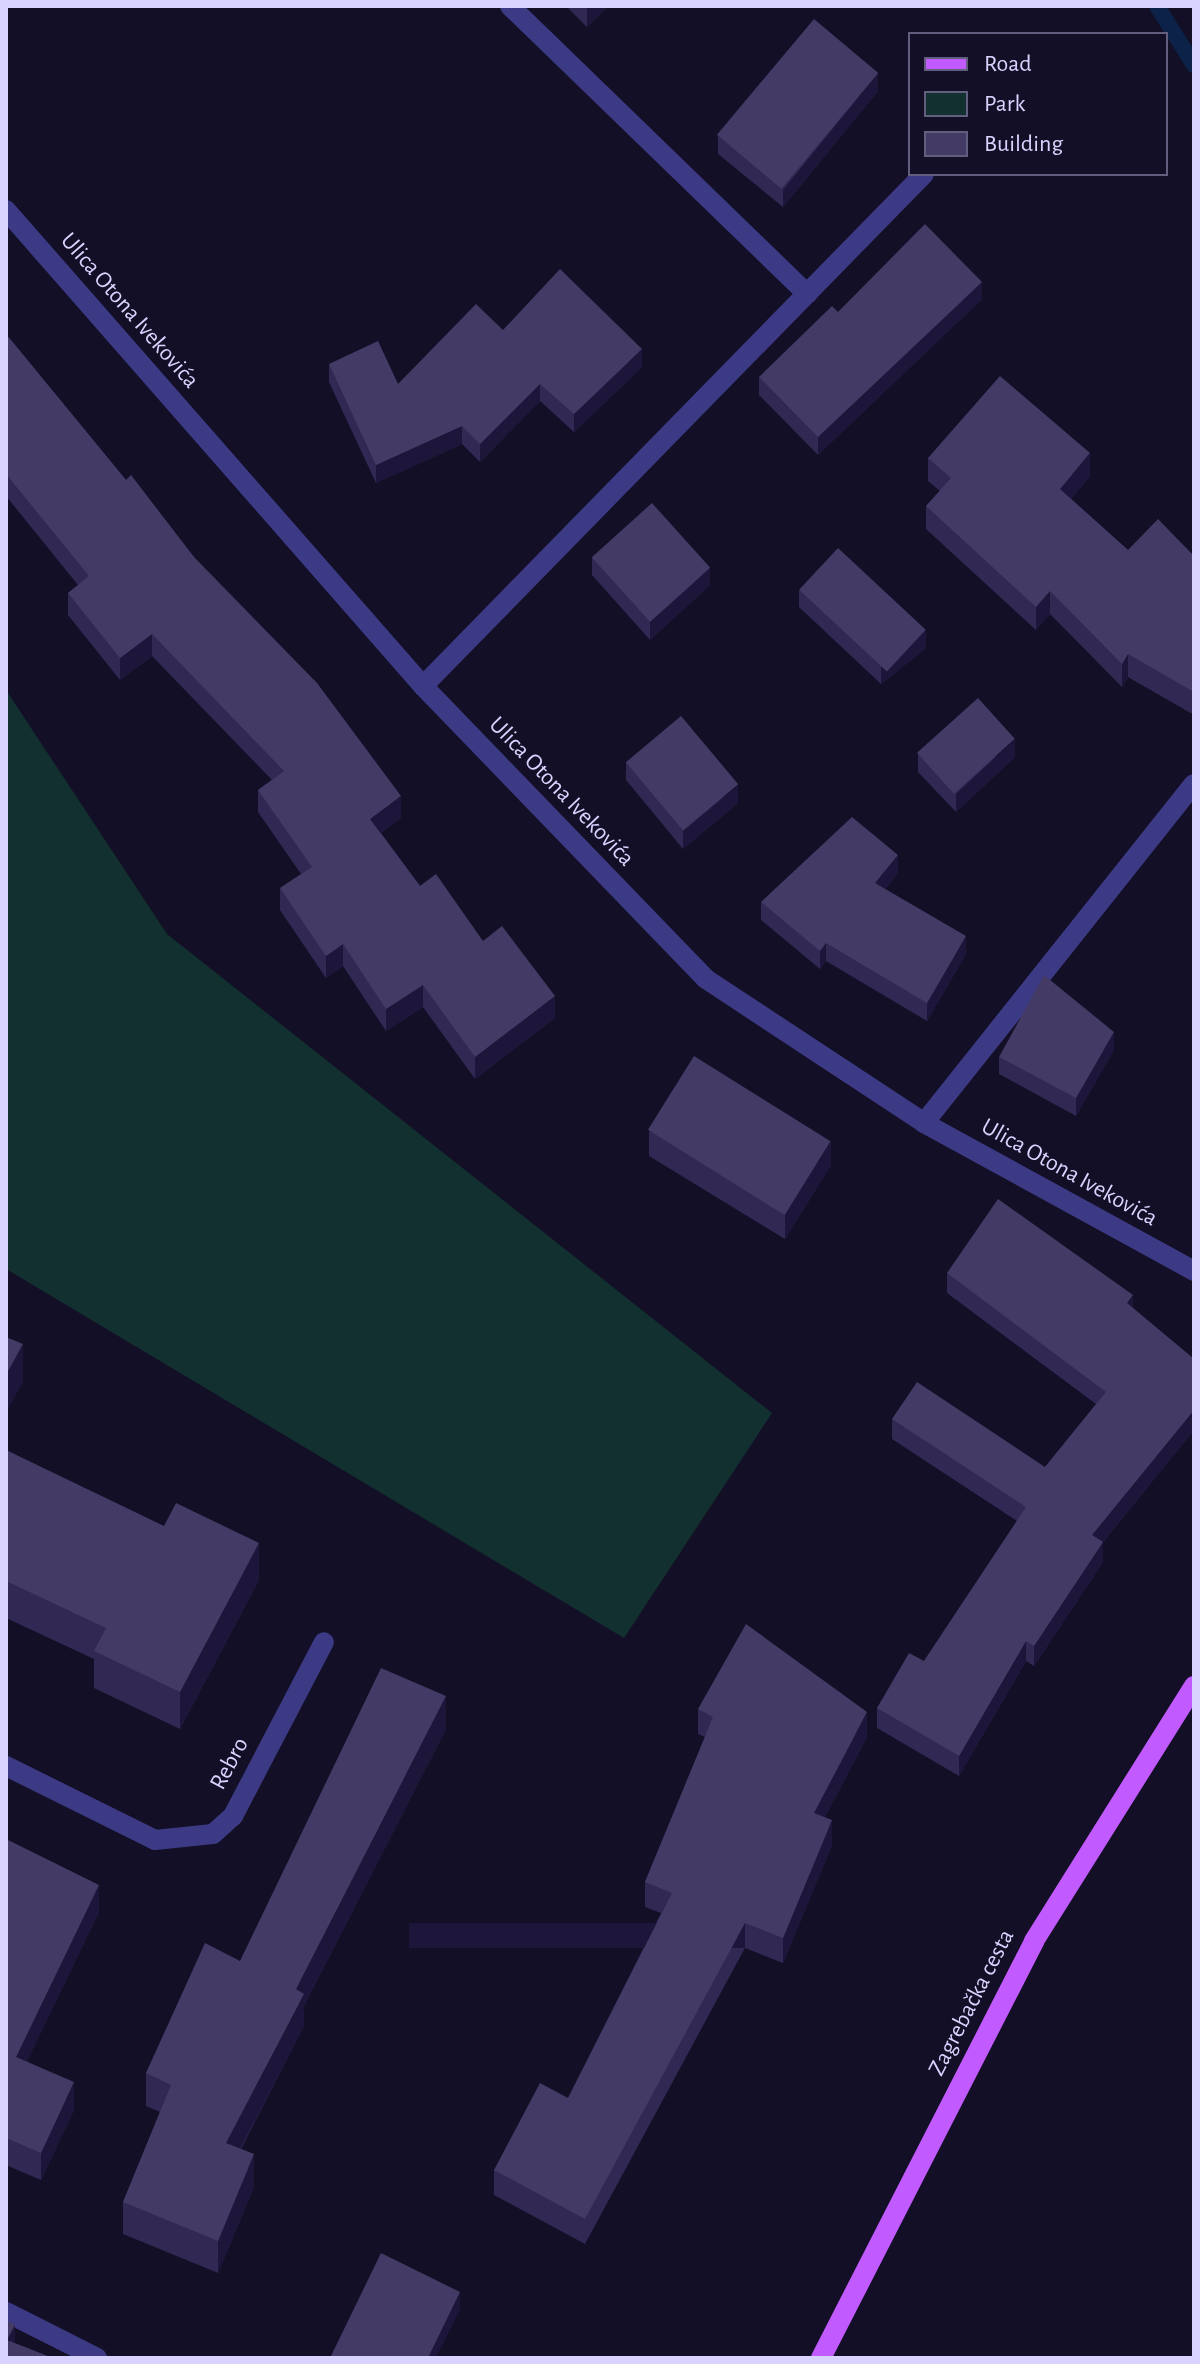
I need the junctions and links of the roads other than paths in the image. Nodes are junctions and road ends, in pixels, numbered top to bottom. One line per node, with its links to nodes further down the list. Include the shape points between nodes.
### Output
1 (510, 6): 4 (street)
2 (922, 176): 4 (street)
3 (6, 210): 5 (street, Ulica Otona Ivekovića)
4 (807, 294): 5 (street)
5 (423, 686): 7 (street, Ulica Otona Ivekovića, via 706,979)
6 (1194, 784): 7 (street)
7 (924, 1123): 8 (street, Ulica Otona Ivekovića)
8 (1194, 1271)
9 (324, 1642): 11 (street, Rebro, via 233,1816 213,1834 155,1840)
10 (1194, 1686): 14 (main road, Zagrebačka cesta, via 1034,1941)
11 (6, 1766)
12 (6, 2312): 13 (street)
13 (97, 2358)
14 (821, 2358)

